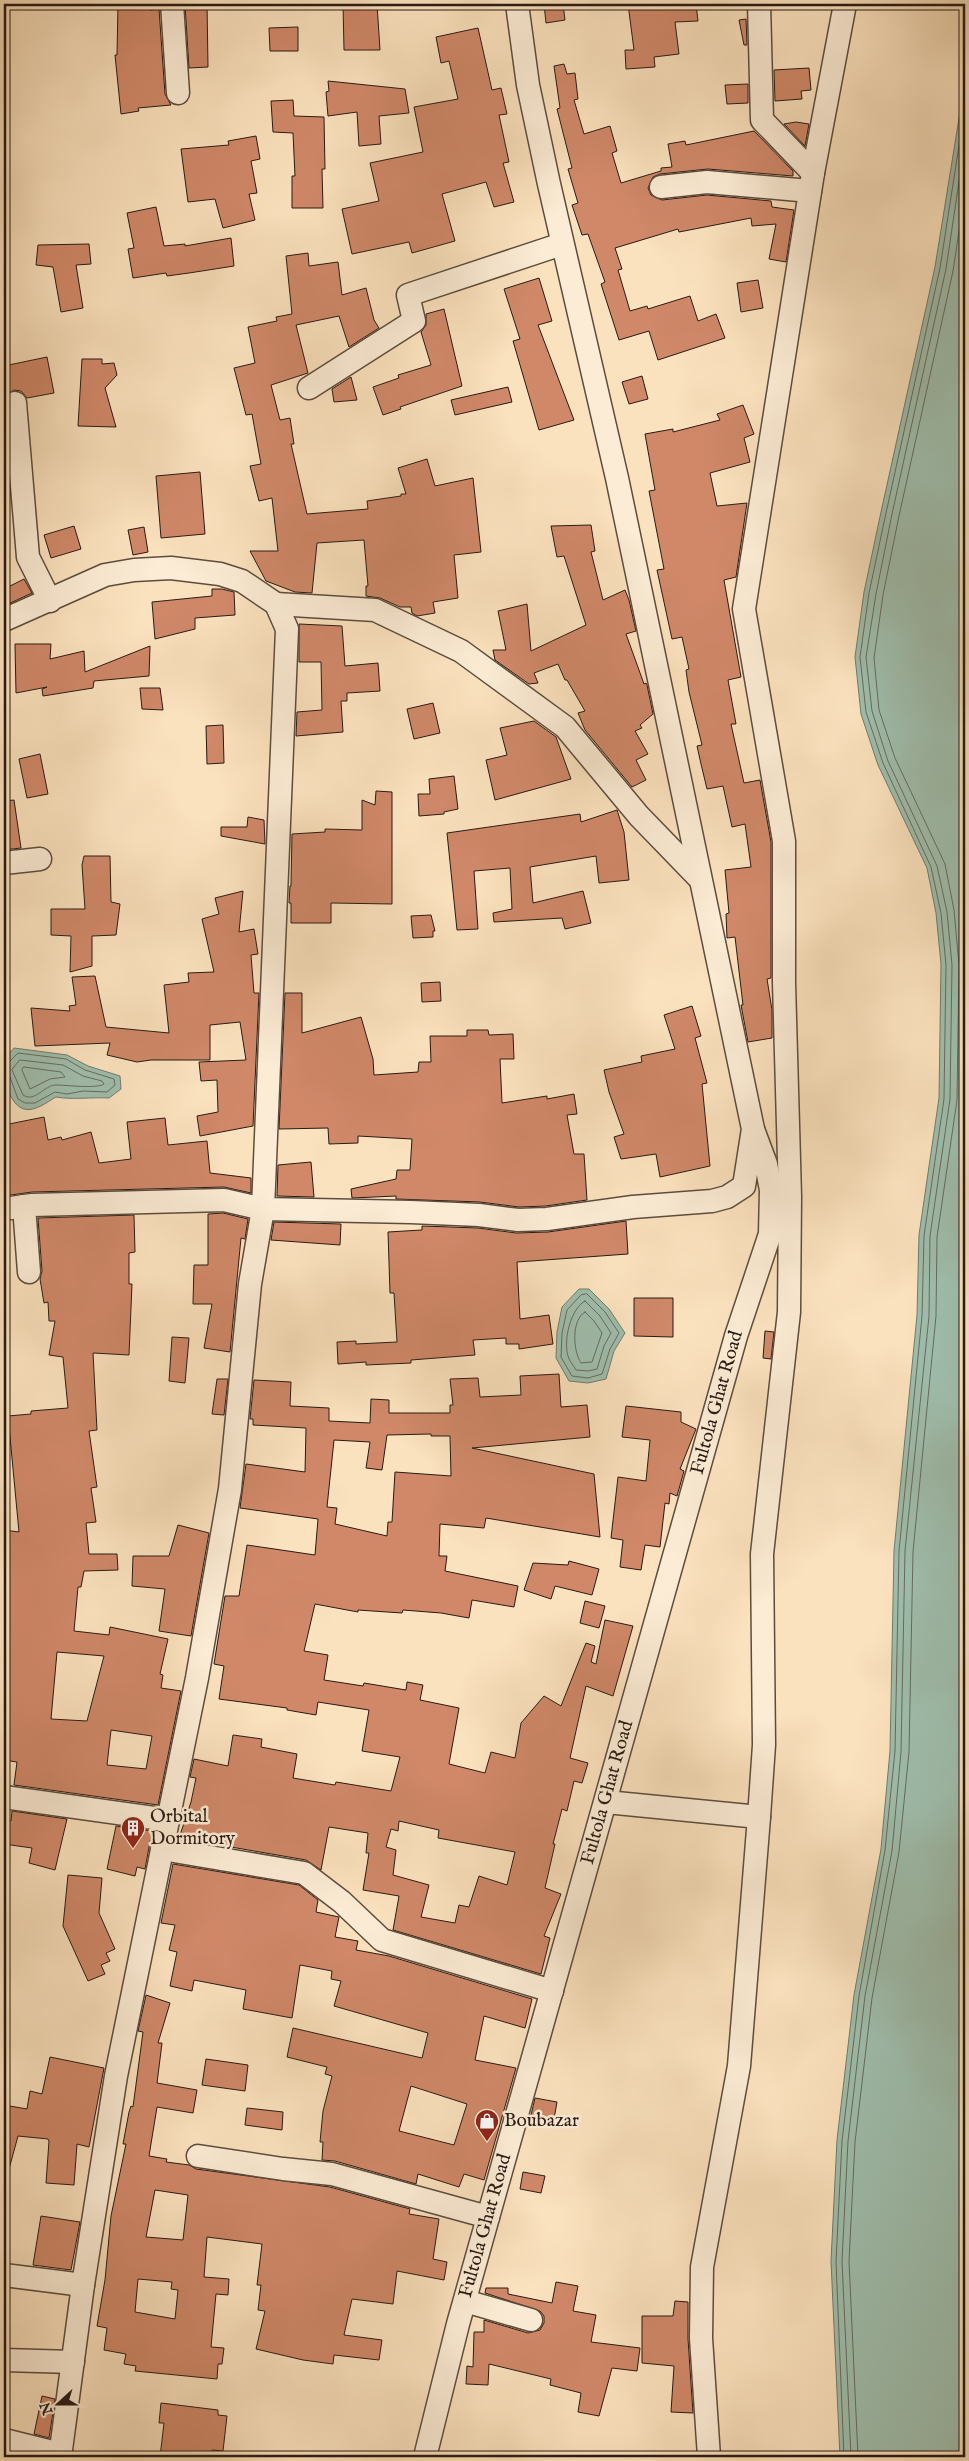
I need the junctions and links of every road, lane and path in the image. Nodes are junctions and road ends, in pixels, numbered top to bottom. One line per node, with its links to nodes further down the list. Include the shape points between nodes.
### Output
1 (172, 4): 5 (street)
2 (517, 4): 8 (street, via 528,85)
3 (759, 4): 6 (street, via 762,120)
4 (845, 4): 6 (street)
5 (178, 93)
6 (812, 182): 7 (street, via 707,182); 23 (street, via 744,609 784,841 790,1196 789,1312 762,1554 764,1745)
7 (661, 187)
8 (562, 244): 9 (street, via 408,295 414,321); 16 (street, via 617,478)
9 (309, 388)
10 (16, 403): 11 (street, via 28,557)
11 (50, 601): 12 (street, via 105,575 171,568 220,574 242,581); 13 (street)
12 (276, 604): 16 (street, via 375,610 461,651 565,727 639,816); 19 (street, via 287,629)
13 (4, 620)
14 (40, 859): 15 (street)
15 (4, 863)
16 (700, 879): 17 (street)
17 (753, 1129): 19 (street, via 744,1186 727,1197 712,1201 524,1220 411,1212); 22 (street, Fultola Ghat Road, via 766,1164 771,1190 770,1234 736,1336)
18 (14, 1208): 19 (street, via 224,1200); 20 (street)
19 (263, 1209): 24 (street, via 250,1284 230,1489)
20 (29, 1272)
21 (4, 1797): 24 (street)
22 (606, 1802): 23 (street); 26 (street, Fultola Ghat Road)
23 (759, 1817): 38 (street, via 739,2066 702,2267 701,2338)
24 (168, 1820): 25 (street)
25 (162, 1849): 26 (street, via 304,1873 342,1902 382,1940); 30 (street, via 116,2076)
26 (552, 1992): 28 (street, Fultola Ghat Road)
27 (198, 2156): 28 (street, via 332,2174)
28 (488, 2217): 31 (street, Fultola Ghat Road)
29 (4, 2274): 30 (street)
30 (83, 2285): 34 (street)
31 (465, 2301): 32 (street); 37 (street, Fultola Ghat Road)
32 (531, 2320)
33 (4, 2360): 34 (street)
34 (72, 2362): 36 (street)
35 (4, 2440): 36 (street)
36 (60, 2456)
37 (424, 2457)
38 (709, 2457)

